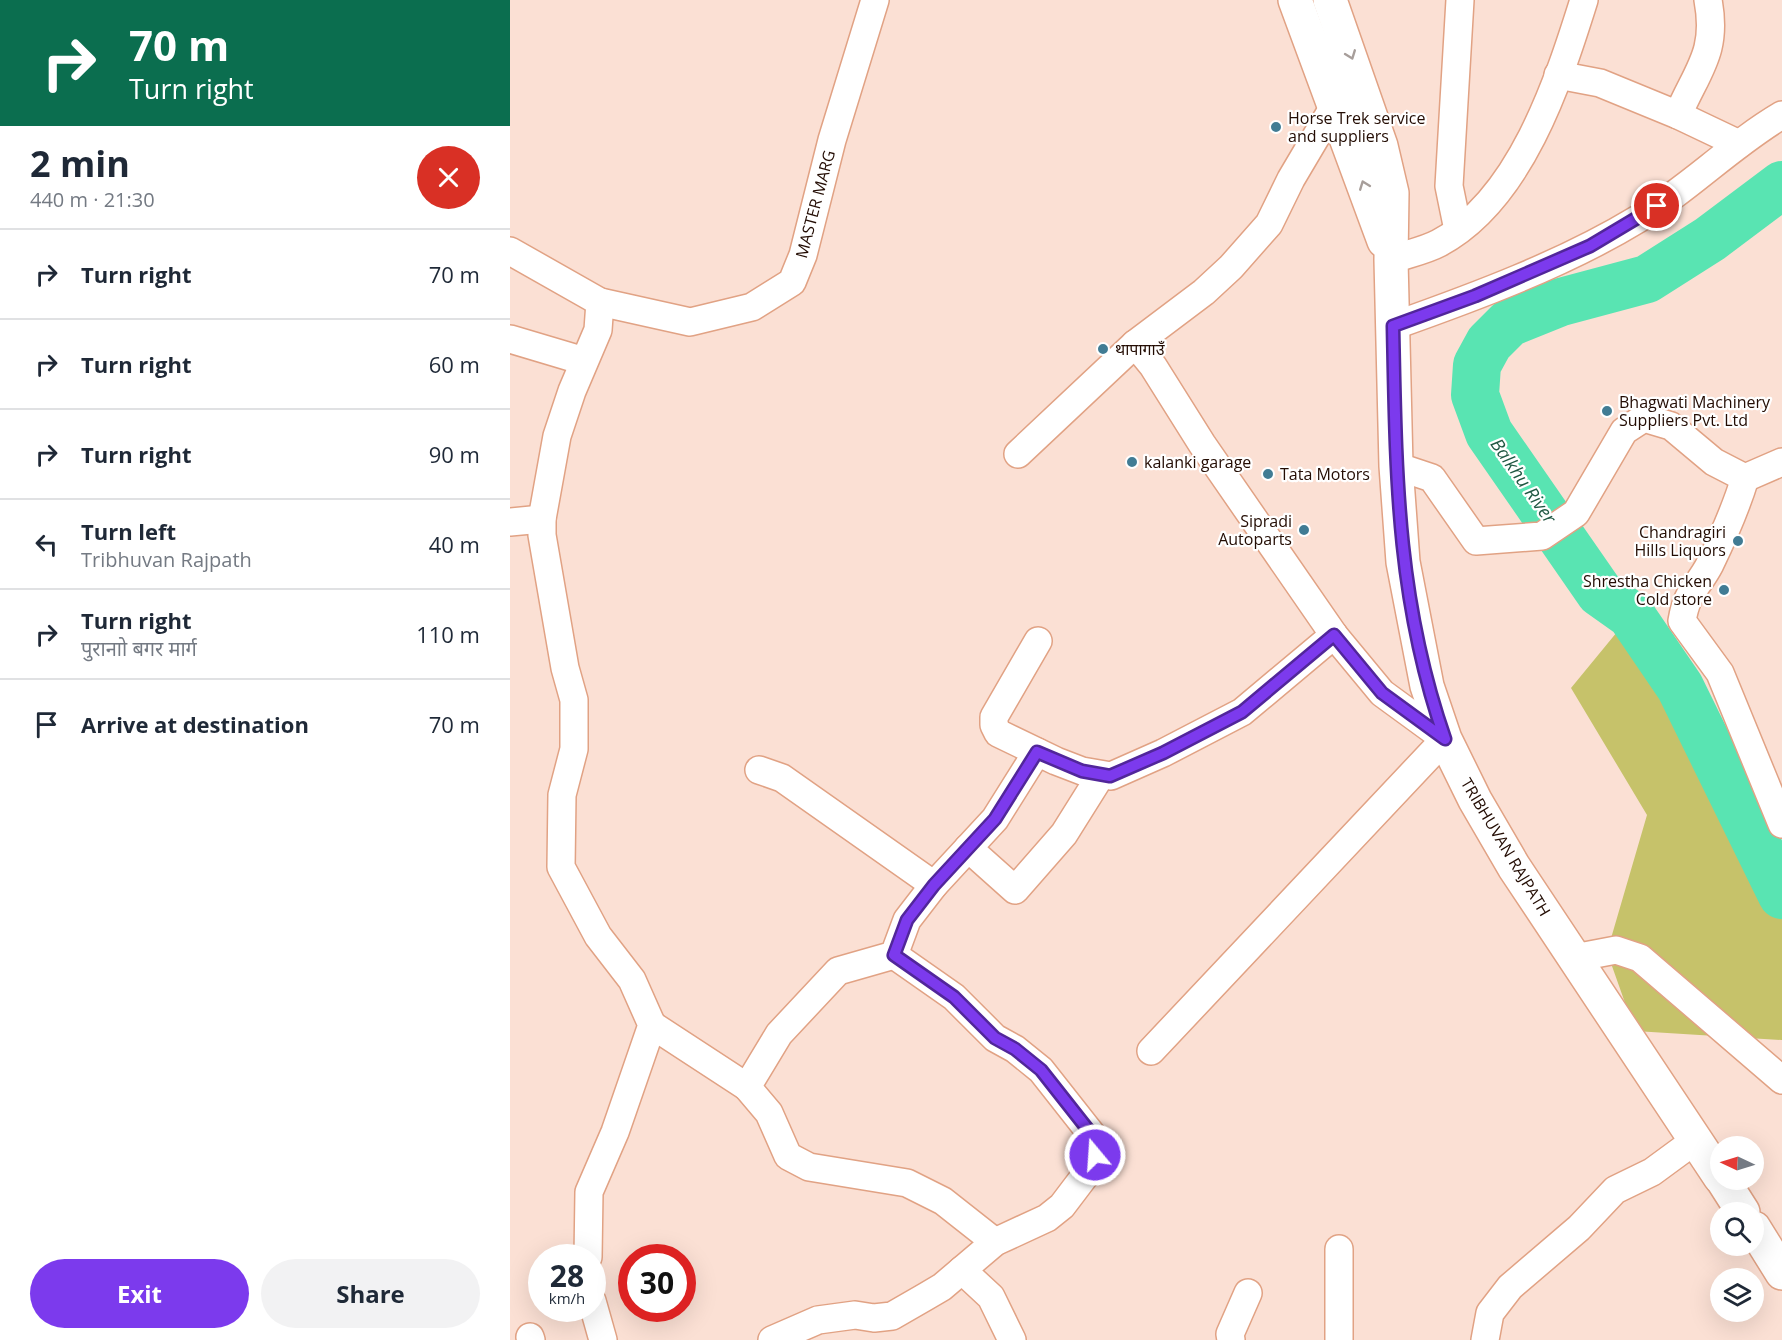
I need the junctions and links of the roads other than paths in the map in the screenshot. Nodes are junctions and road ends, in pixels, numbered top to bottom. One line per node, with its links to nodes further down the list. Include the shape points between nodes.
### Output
1 (875, 0): 15 (street, MASTER MARG, via 792,282 752,307 690,322)
2 (1295, 0): 8 (highway, TRIBHUVAN RAJPATH)
3 (1330, 0): 14 (highway, TRIBHUVAN RAJPATH, one-way to 14, via 1381,146 1392,194)
4 (1460, 0): 12 (street, via 1449,186)
5 (1584, 0): 7 (street)
6 (1708, 0): 9 (street, via 1712,41)
7 (1558, 75): 9 (street, via 1600,83); 12 (street, via 1522,155 1497,195)
8 (1333, 108): 14 (highway, TRIBHUVAN RAJPATH, one-way to 8); 18 (street, via 1269,224 1211,286)
9 (1678, 115): 11 (street)
10 (1782, 115): 11 (street)
11 (1738, 144): 16 (street, via 1641,218 1590,246 1475,296)
12 (1458, 230): 14 (street, via 1438,244)
13 (510, 251): 15 (street, MASTER MARG)
14 (1391, 260): 16 (highway, TRIBHUVAN RAJPATH)
15 (600, 302): 19 (street, via 598,330)
16 (1393, 326): 22 (highway, TRIBHUVAN RAJPATH)
17 (510, 339): 19 (street)
18 (1135, 344): 20 (street); 26 (street)
19 (584, 361): 24 (street, via 557,436)
20 (1018, 454)
21 (1782, 462): 23 (street)
22 (1396, 466): 23 (street, via 1432,477 1476,541 1542,536 1576,513 1624,431 1644,418 1671,426 1714,462); 28 (highway, TRIBHUVAN RAJPATH, via 1403,562 1414,630)
23 (1745, 478): 32 (street, via 1735,512 1709,566 1685,600 1682,621 1720,673)
24 (543, 519): 25 (street); 37 (street, via 542,535 574,700 574,749 562,795 561,867 598,936 632,980)
25 (510, 522)
26 (1334, 635): 28 (street, via 1382,693); 31 (street, via 1242,712 1163,753 1110,776)
27 (1038, 641): 29 (street, via 994,717 998,733)
28 (1445, 739): 36 (highway, TRIBHUVAN RAJPATH, via 1475,800); 38 (street)
29 (1037, 752): 31 (street); 33 (street, via 995,819)
30 (759, 770): 34 (street, via 782,778)
31 (1101, 775): 33 (street, via 1064,834 1016,890)
32 (1782, 824)
33 (969, 848): 34 (street)
34 (934, 885): 35 (street, via 907,920)
35 (894, 955): 40 (street, via 838,971 779,1034); 43 (street, via 954,997 995,1038 1041,1070 1093,1136 1095,1155 1062,1206 1047,1218)
36 (1574, 958): 39 (street, via 1616,950 1640,958); 41 (highway, TRIBHUVAN RAJPATH)
37 (652, 1025): 40 (street); 44 (street, via 615,1132 589,1192)
38 (1151, 1051)
39 (1782, 1080)
40 (747, 1087): 43 (street, via 769,1113 788,1156 809,1167 907,1183 943,1202)
41 (1696, 1139): 42 (highway, TRIBHUVAN RAJPATH); 56 (street, via 1652,1172 1615,1190 1579,1228 1510,1287 1490,1313)
42 (1710, 1161)
43 (995, 1242): 47 (street)
44 (588, 1244)
45 (1764, 1244): 48 (highway)
46 (1339, 1250): 55 (street)
47 (962, 1270): 52 (street, via 942,1287 892,1316 818,1320); 53 (street, via 991,1297)
48 (1782, 1273)
49 (1248, 1293): 54 (street)
50 (598, 1322): 51 (street)
51 (603, 1340)
52 (772, 1340)
53 (1012, 1340)
54 (1231, 1340)
55 (1339, 1340)
56 (1485, 1340)

